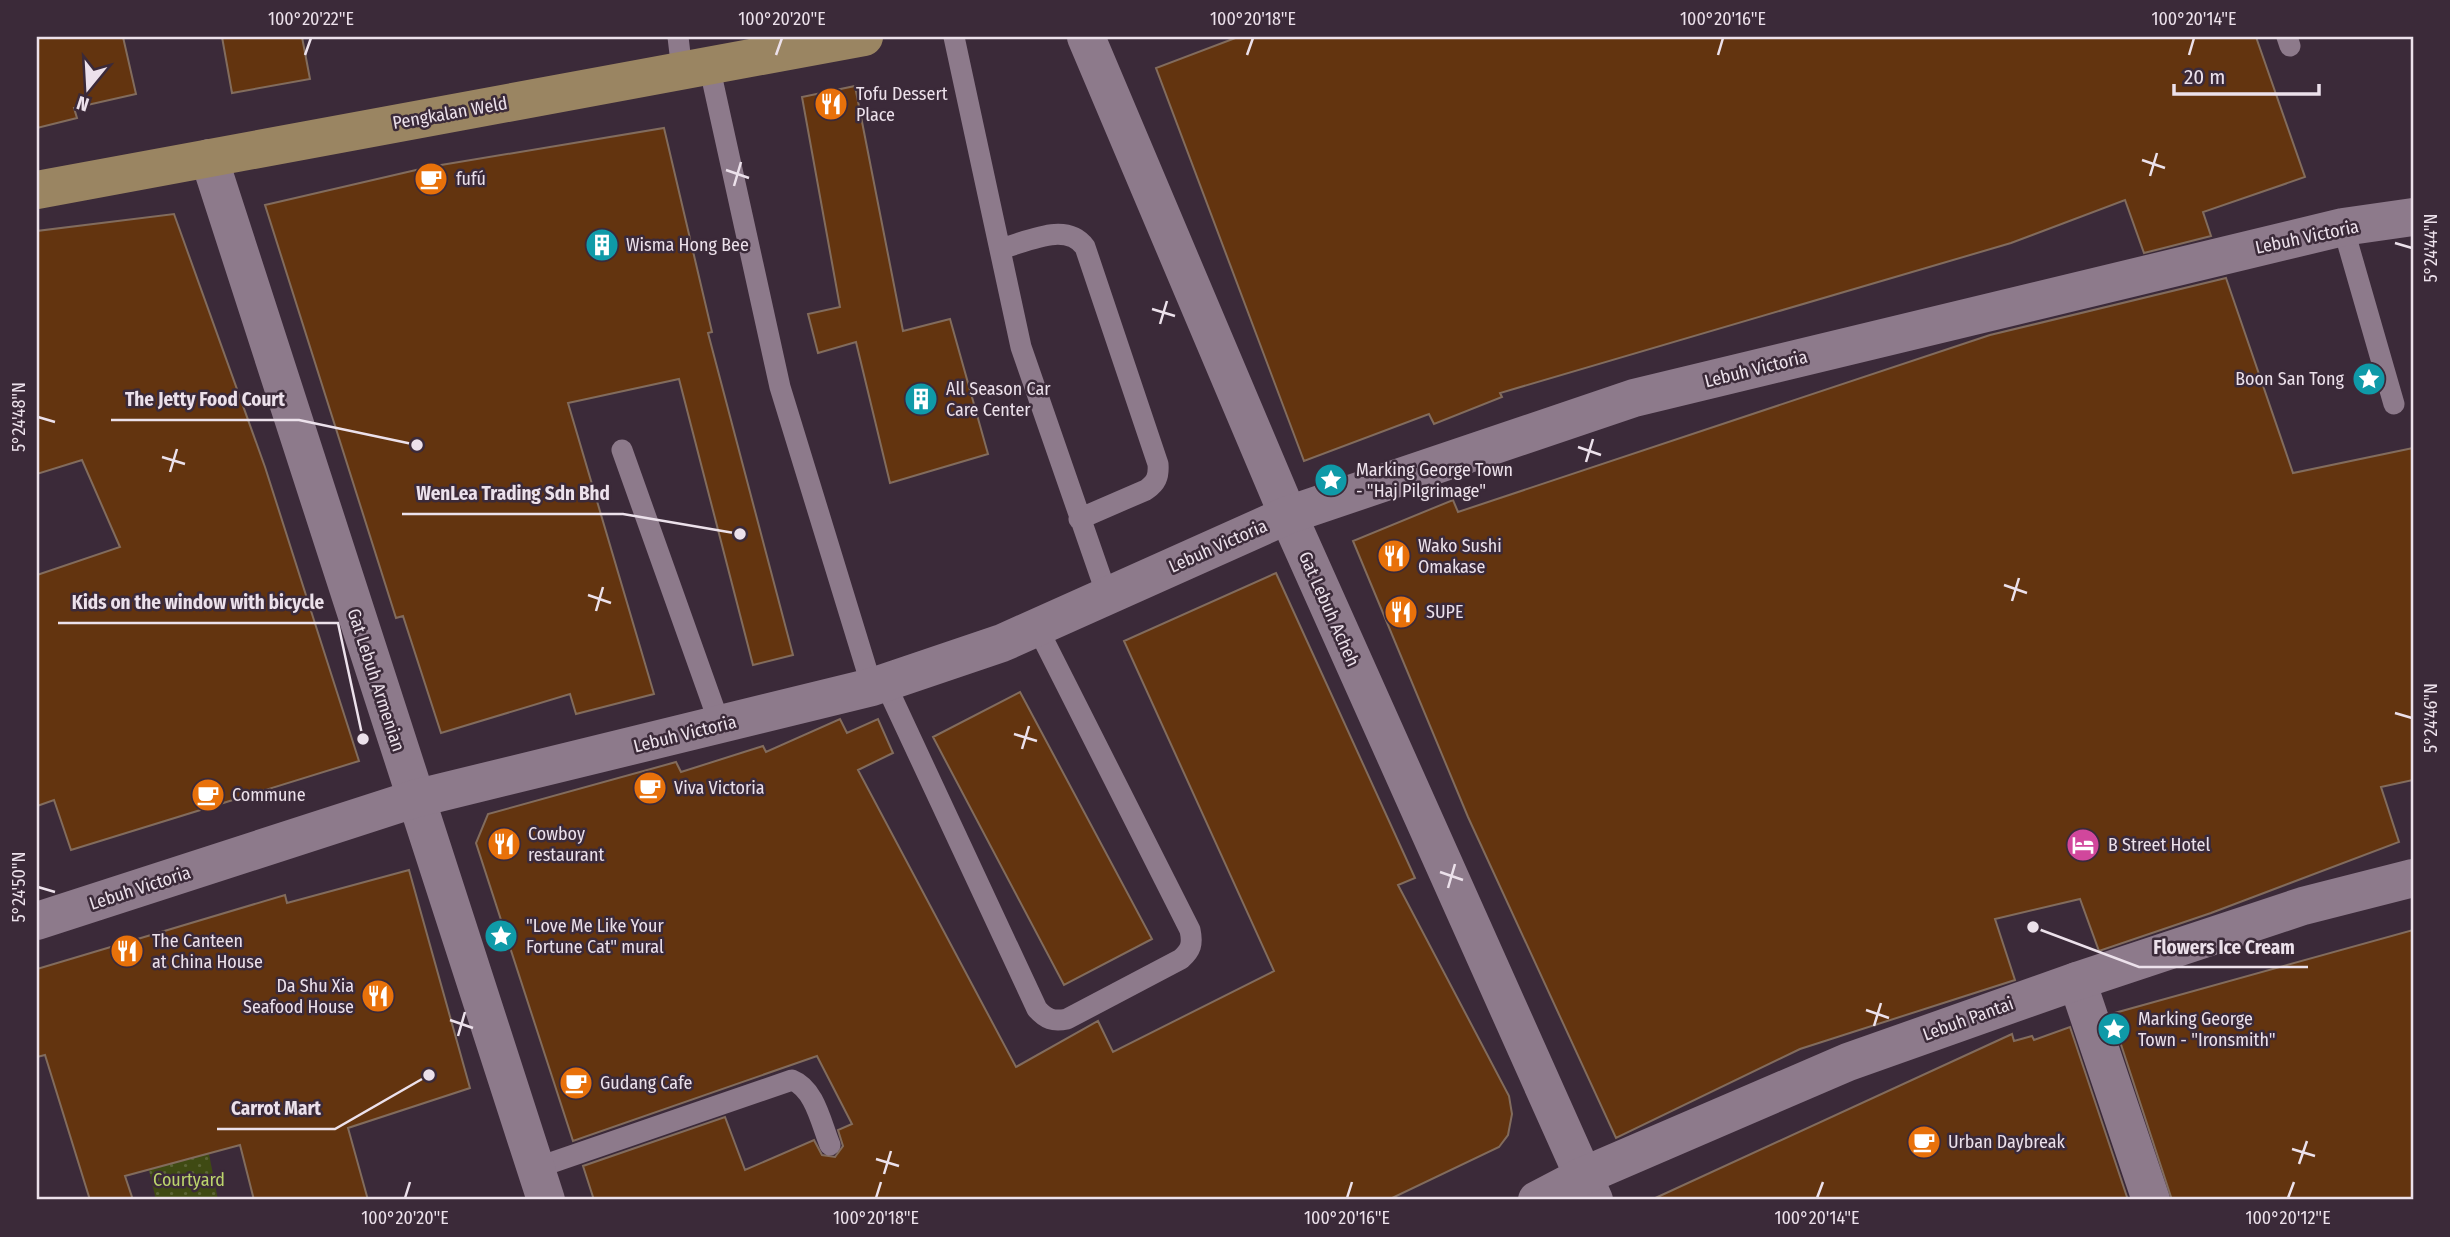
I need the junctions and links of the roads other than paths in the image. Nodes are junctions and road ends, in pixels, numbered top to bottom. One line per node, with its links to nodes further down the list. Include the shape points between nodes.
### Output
1 (864, 37): 4 (main road, Pengkalan Weld)
2 (954, 37): 9 (lane)
3 (1086, 37): 12 (street, Gat Lebuh Acheh)
4 (690, 58): 5 (main road, Pengkalan Weld); 16 (lane, via 780,387)
5 (209, 158): 6 (main road, Pengkalan Weld); 18 (street, Gat Lebuh Armenian)
6 (37, 190)
7 (2413, 217): 8 (street, Lebuh Victoria)
8 (2343, 228): 10 (lane); 12 (street, Lebuh Victoria, via 1634,398)
9 (1000, 250): 13 (lane, via 1021,347); 13 (lane, via 1069,233 1085,247 1158,464 1155,484)
10 (2393, 404)
11 (622, 450): 17 (lane)
12 (1288, 515): 14 (street, Lebuh Victoria); 23 (street, Gat Lebuh Acheh)
13 (1079, 519): 14 (lane)
14 (1107, 595): 15 (street, Lebuh Victoria)
15 (1037, 627): 16 (street, Lebuh Victoria); 16 (lane, via 1193,941 1181,959 1067,1019 1044,1017 1037,1009)
16 (878, 685): 17 (street, Lebuh Victoria)
17 (720, 725): 18 (street, Lebuh Victoria)
18 (414, 799): 20 (street, Lebuh Victoria); 24 (street, Gat Lebuh Armenian)
19 (2413, 878): 21 (street, Lebuh Pantai, via 2303,906)
20 (37, 921)
21 (2077, 981): 23 (street, Lebuh Pantai, via 1848,1062); 26 (street)
22 (830, 1145): 24 (lane, via 809,1093 803,1084 792,1080)
23 (1588, 1189): 25 (street, Lebuh Pantai)
24 (539, 1191)
25 (1537, 1200)
26 (2151, 1200)

